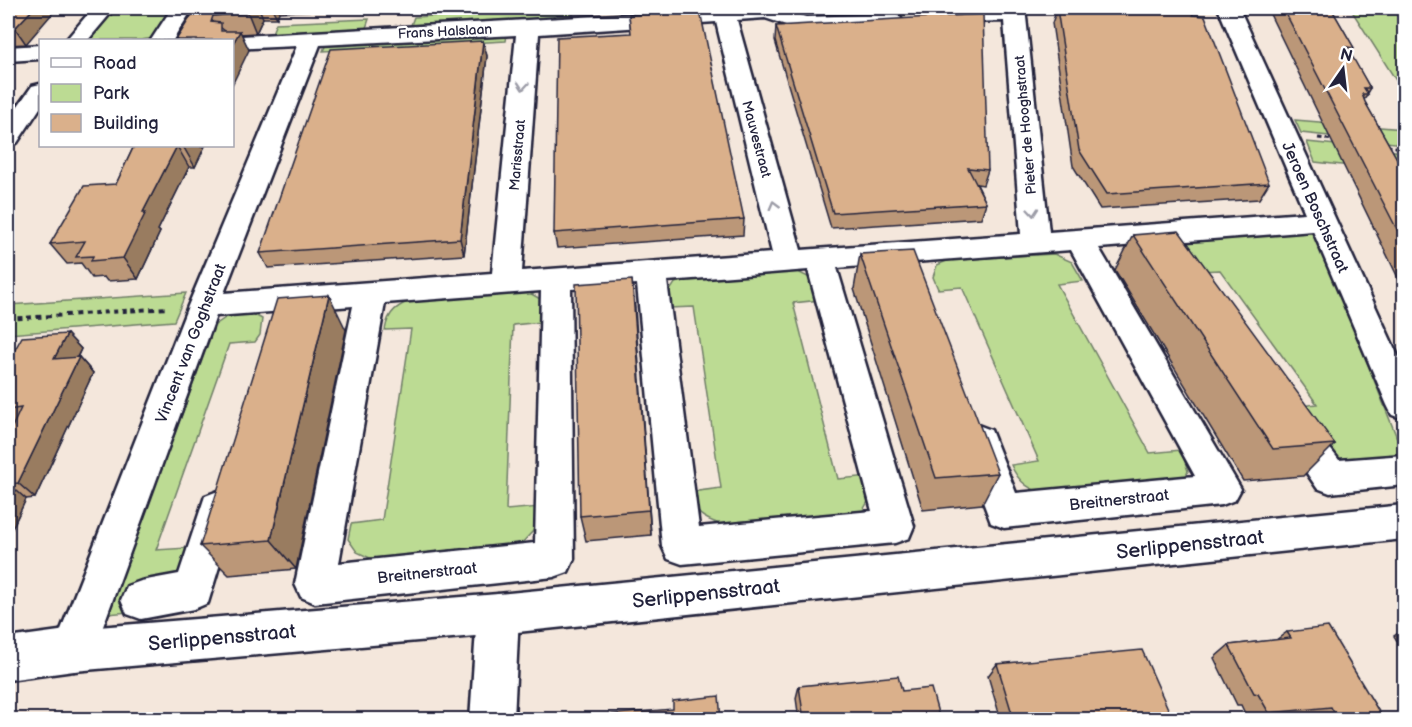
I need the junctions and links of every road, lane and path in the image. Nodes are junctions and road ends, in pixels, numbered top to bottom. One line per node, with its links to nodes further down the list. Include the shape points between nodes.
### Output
1 (104, 8): 10 (street)
2 (182, 8): 11 (street)
3 (1229, 8): 16 (street, Jeroen Boschstraat)
4 (768, 10): 5 (street, Frans Halslaan, via 804,24); 7 (street, Frans Halslaan)
5 (1015, 11): 24 (street, Pieter de Hooghstraat, one-way to 24)
6 (596, 15): 7 (street, Frans Halslaan); 8 (street, Frans Halslaan)
7 (725, 16): 26 (street, Mauvestraat, one-way to 7)
8 (528, 28): 9 (street, Frans Halslaan, via 394,25); 30 (street, Marisstraat, one-way to 30)
9 (311, 38): 12 (street, Frans Halslaan); 34 (street, Vincent van Goghstraat)
10 (78, 39)
11 (163, 39)
12 (234, 42)
13 (39, 52): 14 (street)
14 (8, 54)
15 (39, 92): 17 (street)
16 (1284, 135): 18 (path); 21 (street, Jeroen Boschstraat)
17 (8, 138)
18 (1339, 141)
19 (1383, 145): 20 (path)
20 (1404, 148)
21 (1322, 221): 22 (street); 38 (street, Jeroen Boschstraat)
22 (1154, 234): 23 (street); 27 (street)
23 (1078, 239): 24 (street); 39 (street, Breitnerstraat, via 1222,489 1004,511)
24 (1036, 243): 25 (street)
25 (909, 252): 26 (street); 31 (street)
26 (804, 260): 28 (street); 28 (street, via 895,526 682,546)
27 (1174, 262)
28 (651, 272): 29 (street)
29 (556, 279): 30 (street); 32 (street, Breitnerstraat, via 554,560 315,584)
30 (506, 283): 32 (street)
31 (921, 286)
32 (371, 293): 33 (street)
33 (281, 300): 34 (street); 36 (street)
34 (204, 306): 35 (path); 45 (street, Vincent van Goghstraat)
35 (8, 319)
36 (271, 333)
37 (1276, 402): 40 (street, via 1330,477)
38 (1404, 405)
39 (967, 410)
40 (1404, 470)
41 (227, 478): 43 (street, via 194,590)
42 (1404, 522): 44 (street, Serlippensstraat)
43 (141, 600)
44 (498, 614): 45 (street, Serlippensstraat); 47 (street)
45 (74, 650): 46 (street, Serlippensstraat)
46 (8, 659)
47 (492, 720)

